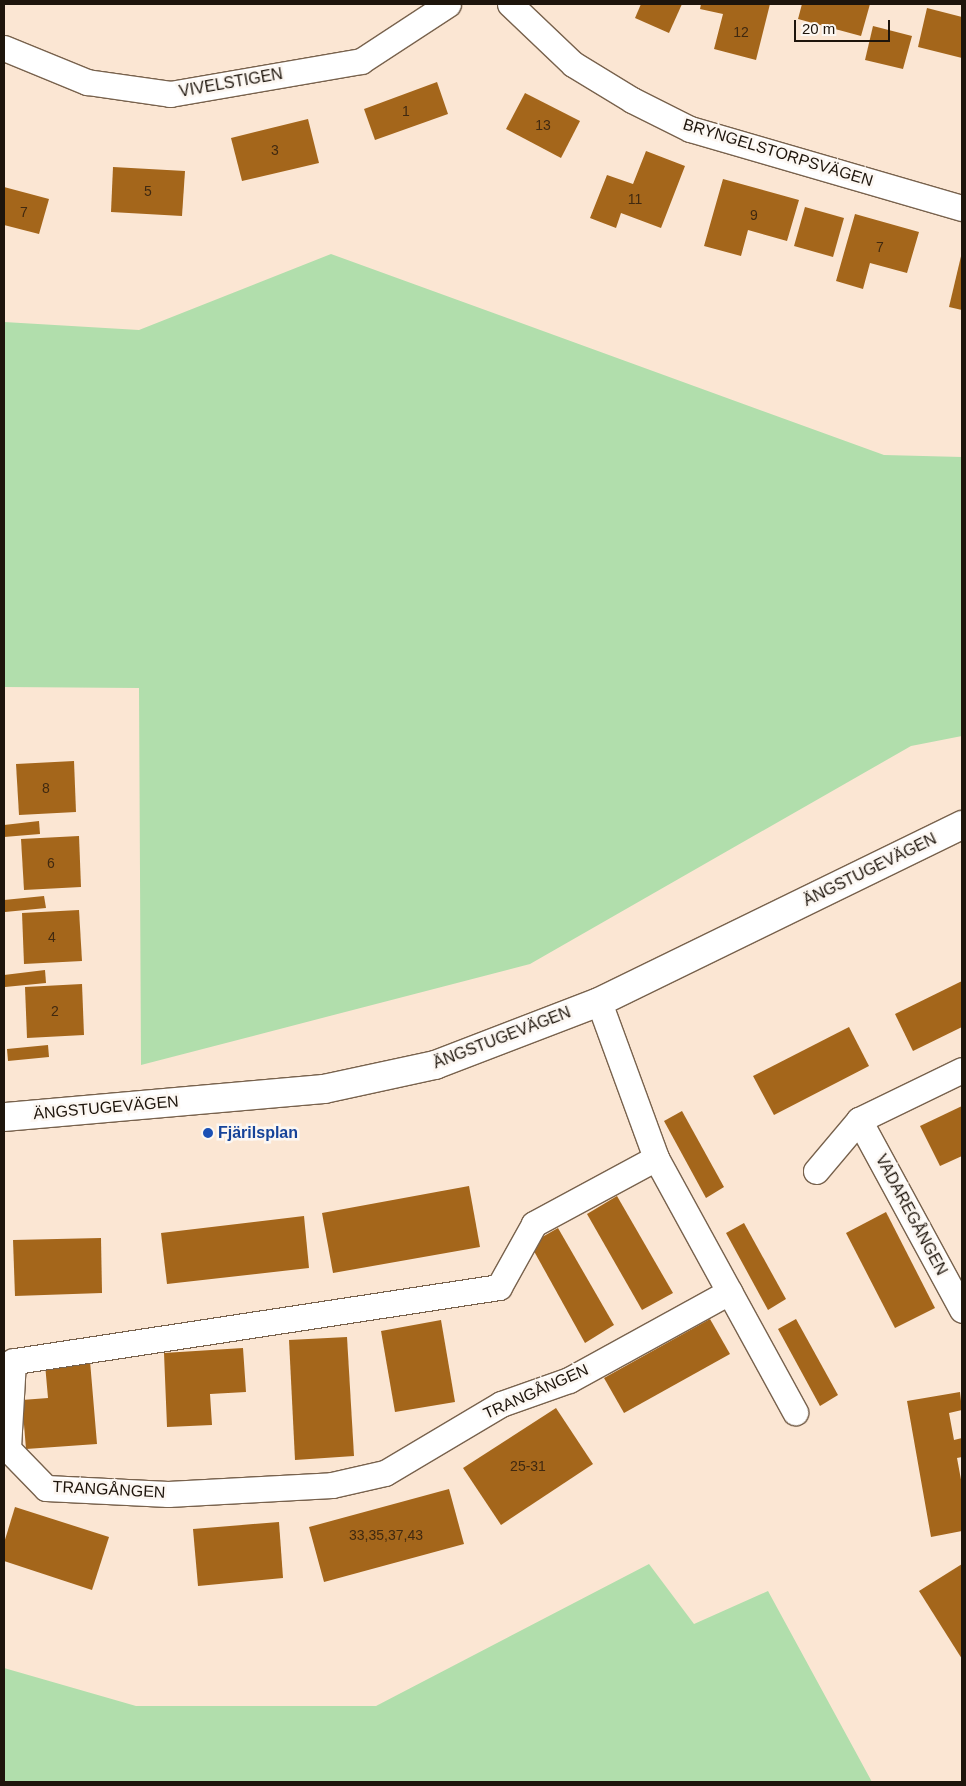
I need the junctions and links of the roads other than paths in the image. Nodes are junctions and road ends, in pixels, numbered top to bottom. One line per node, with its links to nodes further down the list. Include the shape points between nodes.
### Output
1 (448, 4): 3 (street, VIVELSTIGEN, via 361,61 170,94 87,82)
2 (510, 4): 4 (street, BRYNGELSTORPSVÄGEN, via 574,64 632,100 690,128)
3 (4, 48)
4 (962, 208)
5 (962, 825): 6 (street, ÄNGSTUGEVÄGEN)
6 (599, 1002): 8 (street, ÄNGSTUGEVÄGEN, via 435,1065 324,1089); 10 (street)
7 (962, 1070): 9 (street)
8 (4, 1117)
9 (859, 1120): 11 (street); 13 (street, VADAREGÅNGEN)
10 (656, 1158): 12 (street); 12 (street, TRANGÅNGEN, via 534,1224 499,1287 13,1360 8,1449 46,1488 168,1494 332,1484 386,1473 501,1404 569,1380)
11 (816, 1171)
12 (729, 1292): 14 (street)
13 (962, 1310)
14 (795, 1412)

